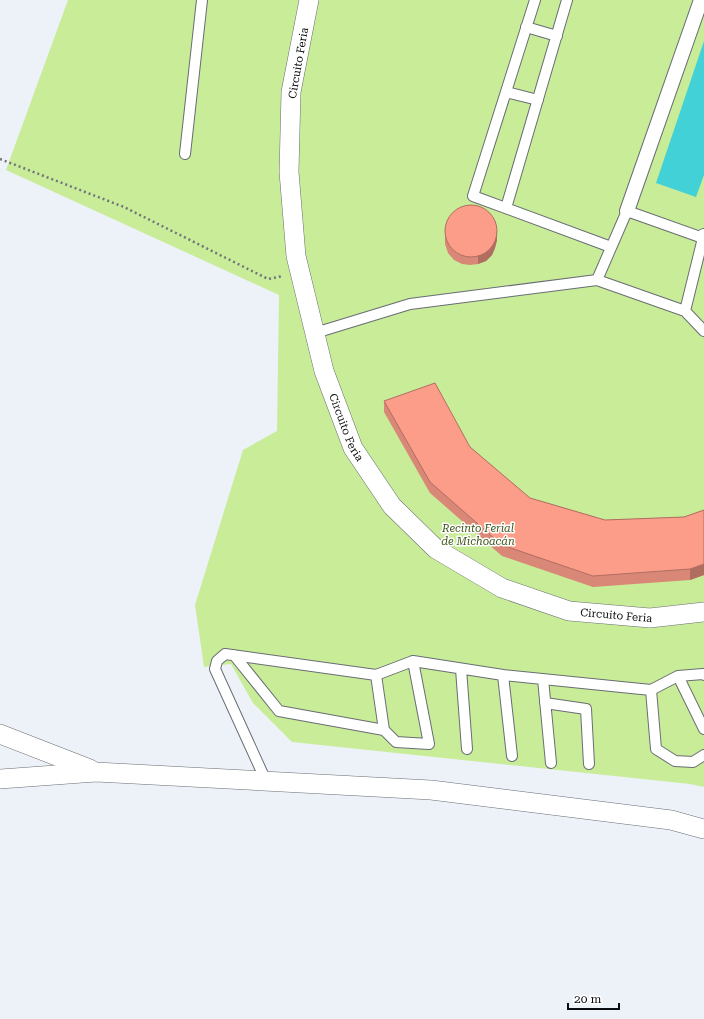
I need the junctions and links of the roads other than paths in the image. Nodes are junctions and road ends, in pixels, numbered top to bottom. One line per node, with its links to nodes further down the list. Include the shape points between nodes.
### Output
1 (202, 0): 10 (lane)
2 (309, 0): 18 (street, Circuito Feria, via 291,92 289,172 296,256)
3 (535, 0): 6 (lane)
4 (567, 0): 7 (lane)
5 (701, 0): 12 (street)
6 (526, 27): 7 (lane); 8 (lane)
7 (557, 36): 9 (lane)
8 (506, 92): 9 (lane); 11 (lane, via 473,196)
9 (538, 100): 11 (lane)
10 (186, 154)
11 (506, 208): 14 (lane)
12 (627, 211): 13 (lane); 14 (lane)
13 (704, 237): 16 (lane)
14 (611, 247): 15 (lane)
15 (597, 280): 16 (lane); 18 (lane, via 410,304)
16 (685, 311): 17 (lane)
17 (704, 331)
18 (315, 333): 19 (street, Circuito Feria, via 324,371 354,448 392,506 436,549 502,588 570,611 650,618)
19 (704, 612)
20 (234, 655): 23 (lane); 31 (lane, via 279,712); 40 (lane, via 225,654 217,661 215,669)
21 (413, 661): 22 (lane); 23 (lane); 31 (lane, via 429,744 396,742)
22 (461, 669): 24 (lane); 33 (lane)
23 (376, 675): 31 (lane)
24 (503, 675): 27 (lane); 35 (lane)
25 (704, 675): 26 (lane)
26 (678, 676): 28 (lane); 30 (lane)
27 (543, 679): 28 (lane); 29 (lane)
28 (651, 690): 34 (lane, via 656,749 675,761 693,762)
29 (545, 703): 36 (lane); 37 (lane, via 586,709)
30 (704, 729)
31 (384, 730)
32 (0, 734): 38 (street)
33 (467, 750)
34 (704, 755)
35 (512, 756)
36 (551, 763)
37 (589, 764)
38 (96, 772): 39 (street); 40 (street)
39 (0, 779)
40 (266, 781): 41 (street, via 432,790 671,820)
41 (704, 828)

